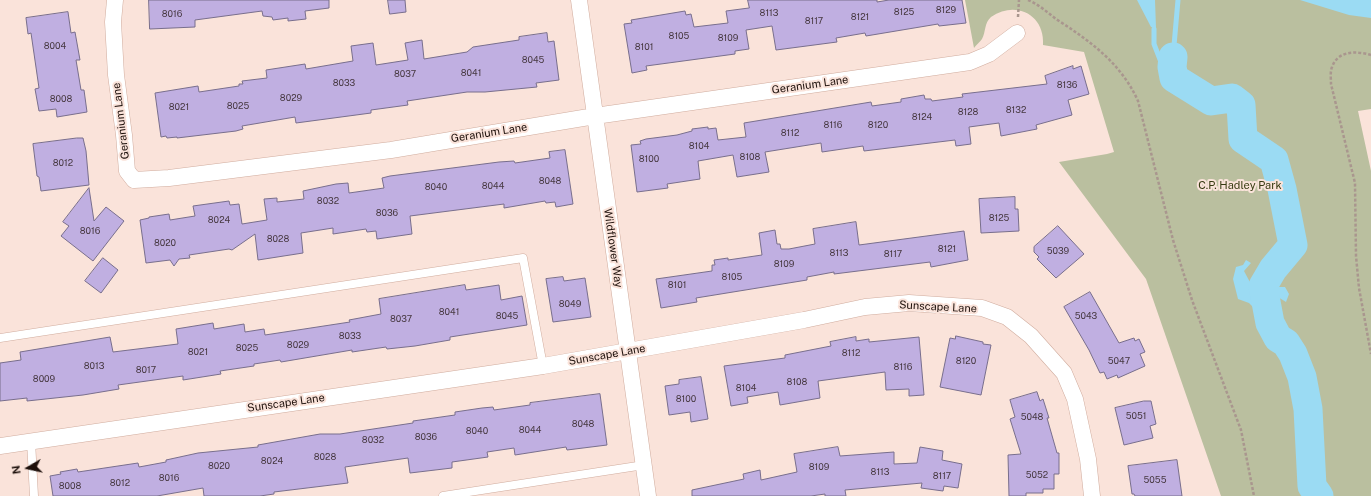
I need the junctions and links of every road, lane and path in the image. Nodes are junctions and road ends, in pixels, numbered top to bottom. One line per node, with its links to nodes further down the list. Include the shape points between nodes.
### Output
1 (115, 0): 6 (street, Geranium Lane, via 113,22 116,75 127,171 134,180 169,178 383,151)
2 (579, 0): 6 (street, Wildflower Way)
3 (1028, 0): 18 (path, via 1083,36 1106,55 1132,86 1173,240 1192,300 1241,430)
4 (1017, 33): 6 (street, Geranium Lane, via 989,54 970,62)
5 (1371, 55): 9 (path, via 1350,52 1339,57 1332,67 1331,84 1355,183 1356,256)
6 (595, 116): 8 (street, Wildflower Way)
7 (0, 338): 10 (lane, via 523,258)
8 (628, 351): 10 (street, Sunscape Lane); 13 (street, Wildflower Way); 17 (street, Sunscape Lane, via 865,307 909,303 982,308 1007,317 1031,336 1064,373 1075,399 1088,459)
9 (1371, 354)
10 (543, 366): 11 (street, Sunscape Lane)
11 (31, 441): 12 (street, Sunscape Lane); 14 (lane)
12 (0, 446)
13 (644, 465): 15 (lane); 16 (street, Wildflower Way)
14 (34, 496)
15 (443, 496)
16 (648, 496)
17 (1092, 496)
18 (1254, 496)

